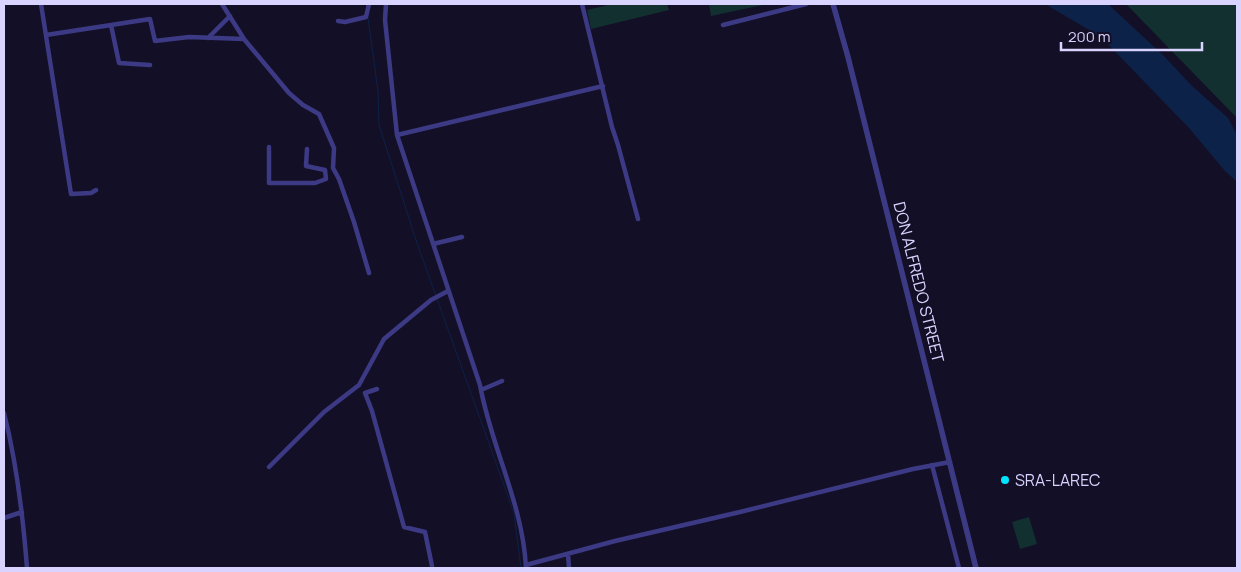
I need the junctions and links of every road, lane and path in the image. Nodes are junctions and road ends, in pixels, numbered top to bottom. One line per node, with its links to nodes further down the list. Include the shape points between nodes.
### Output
1 (41, 4): 12 (street)
2 (222, 4): 8 (street)
3 (369, 4): 9 (street, via 366,17)
4 (386, 4): 17 (street)
5 (582, 4): 16 (street)
6 (806, 4): 11 (street)
7 (833, 4): 30 (street, DON ALFREDO STREET)
8 (230, 16): 13 (street); 14 (street)
9 (338, 21)
10 (110, 25): 12 (street); 13 (street, via 150,19 155,41); 15 (street, via 119,63)
11 (723, 25)
12 (46, 35): 20 (street, via 71,194)
13 (208, 38): 14 (street)
14 (244, 39): 24 (street, via 302,106 320,114 334,148 333,168)
15 (150, 64)
16 (603, 86): 17 (street); 21 (street)
17 (397, 135): 23 (street)
18 (269, 147): 19 (street, via 269,183 315,183 326,179 325,170 306,166)
19 (307, 149)
20 (96, 190)
21 (638, 219)
22 (462, 237): 23 (street)
23 (433, 244): 25 (street)
24 (369, 273)
25 (447, 292): 28 (street); 32 (street, via 384,339 359,385 324,412)
26 (502, 381): 28 (street)
27 (377, 389): 36 (street, via 365,393 404,527 425,532)
28 (481, 390): 37 (street, via 515,502)
29 (4, 413): 33 (street)
30 (950, 462): 31 (street); 41 (street, DON ALFREDO STREET)
31 (932, 465): 35 (street); 40 (street)
32 (269, 467)
33 (22, 512): 34 (street); 38 (street)
34 (4, 518)
35 (568, 554): 37 (street); 39 (street)
36 (432, 566)
37 (526, 567)
38 (27, 568)
39 (569, 568)
40 (959, 568)
41 (976, 568)

